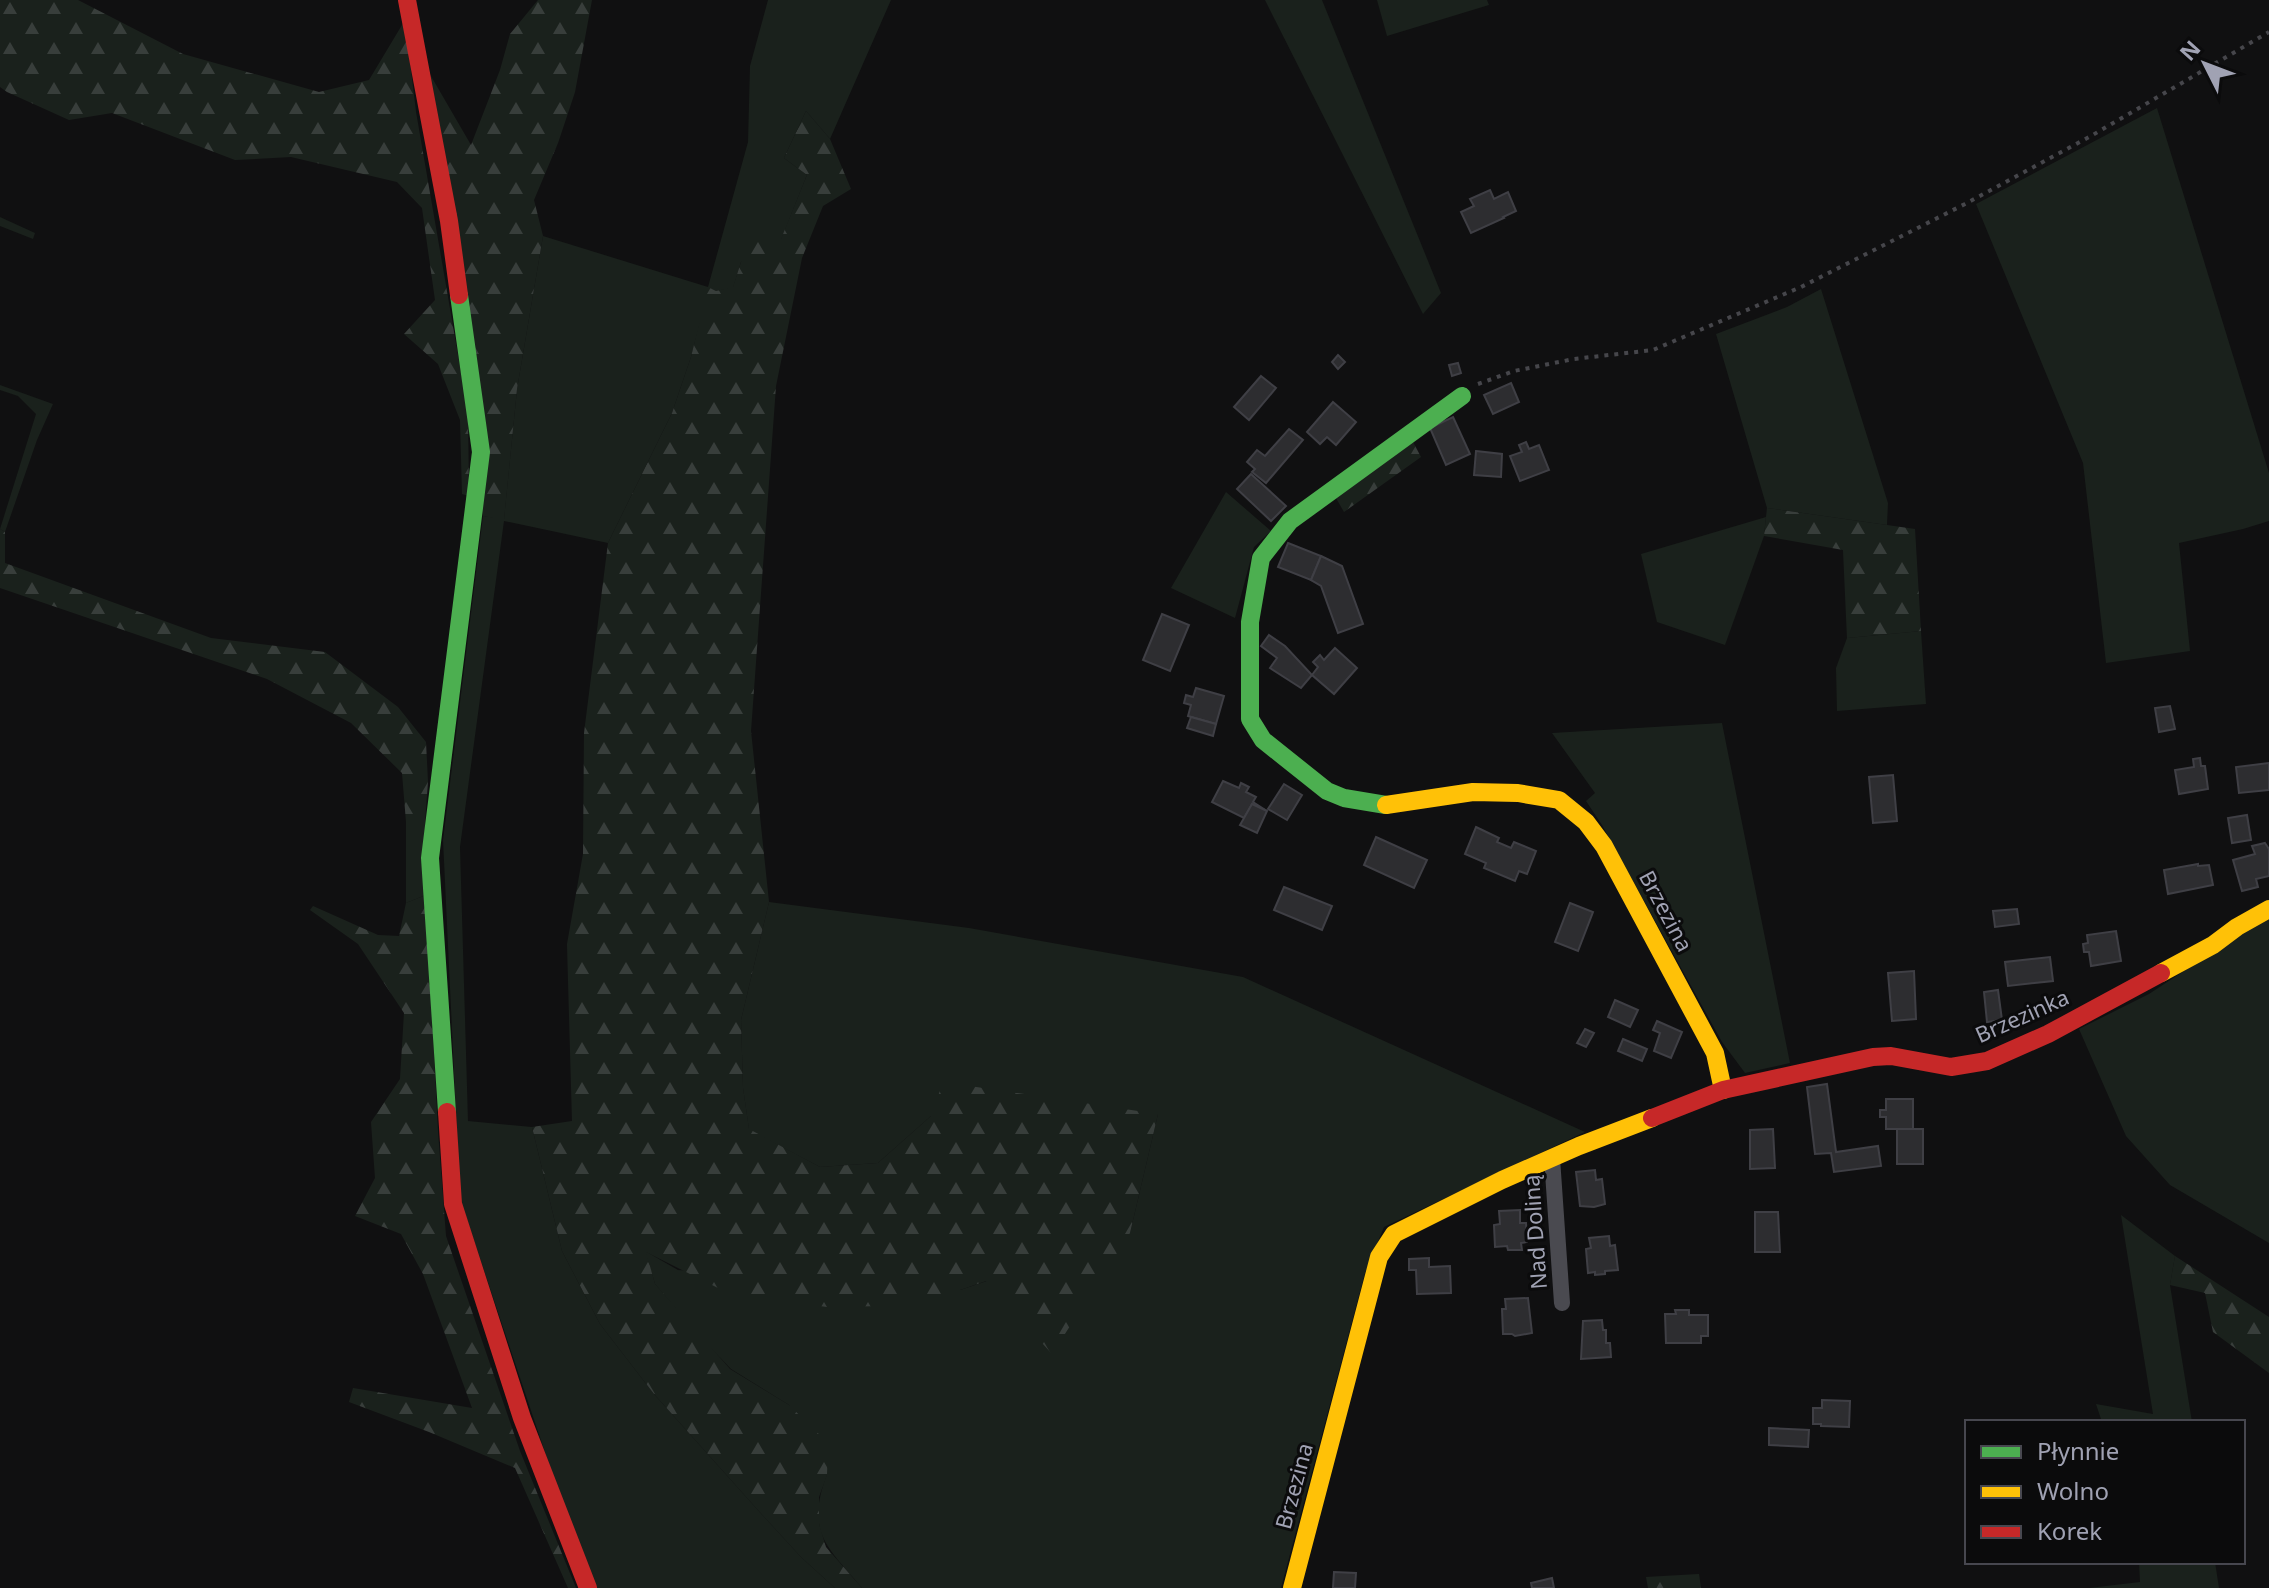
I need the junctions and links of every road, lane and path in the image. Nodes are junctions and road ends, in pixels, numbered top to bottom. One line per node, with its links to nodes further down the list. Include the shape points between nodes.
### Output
1 (407, 0): 8 (street, via 449,221 481,452 430,858 453,1204 522,1418)
2 (2269, 32): 3 (path, via 2063,151 1801,287 1653,350 1514,371 1481,381)
3 (1462, 396): 5 (street, Brzezina, via 1290,521 1261,558 1250,622 1250,719 1263,740 1327,791 1344,798 1382,805 1473,792 1559,800 1604,846 1715,1053)
4 (2269, 909): 5 (street, Brzezinka, via 2048,1034 1987,1061 1951,1067 1873,1057)
5 (1723, 1090): 6 (street, Brzezina)
6 (1552, 1158): 7 (street, Nad Doliną); 9 (street, Brzezina, via 1387,1242)
7 (1562, 1303)
8 (588, 1588)
9 (1292, 1588)

